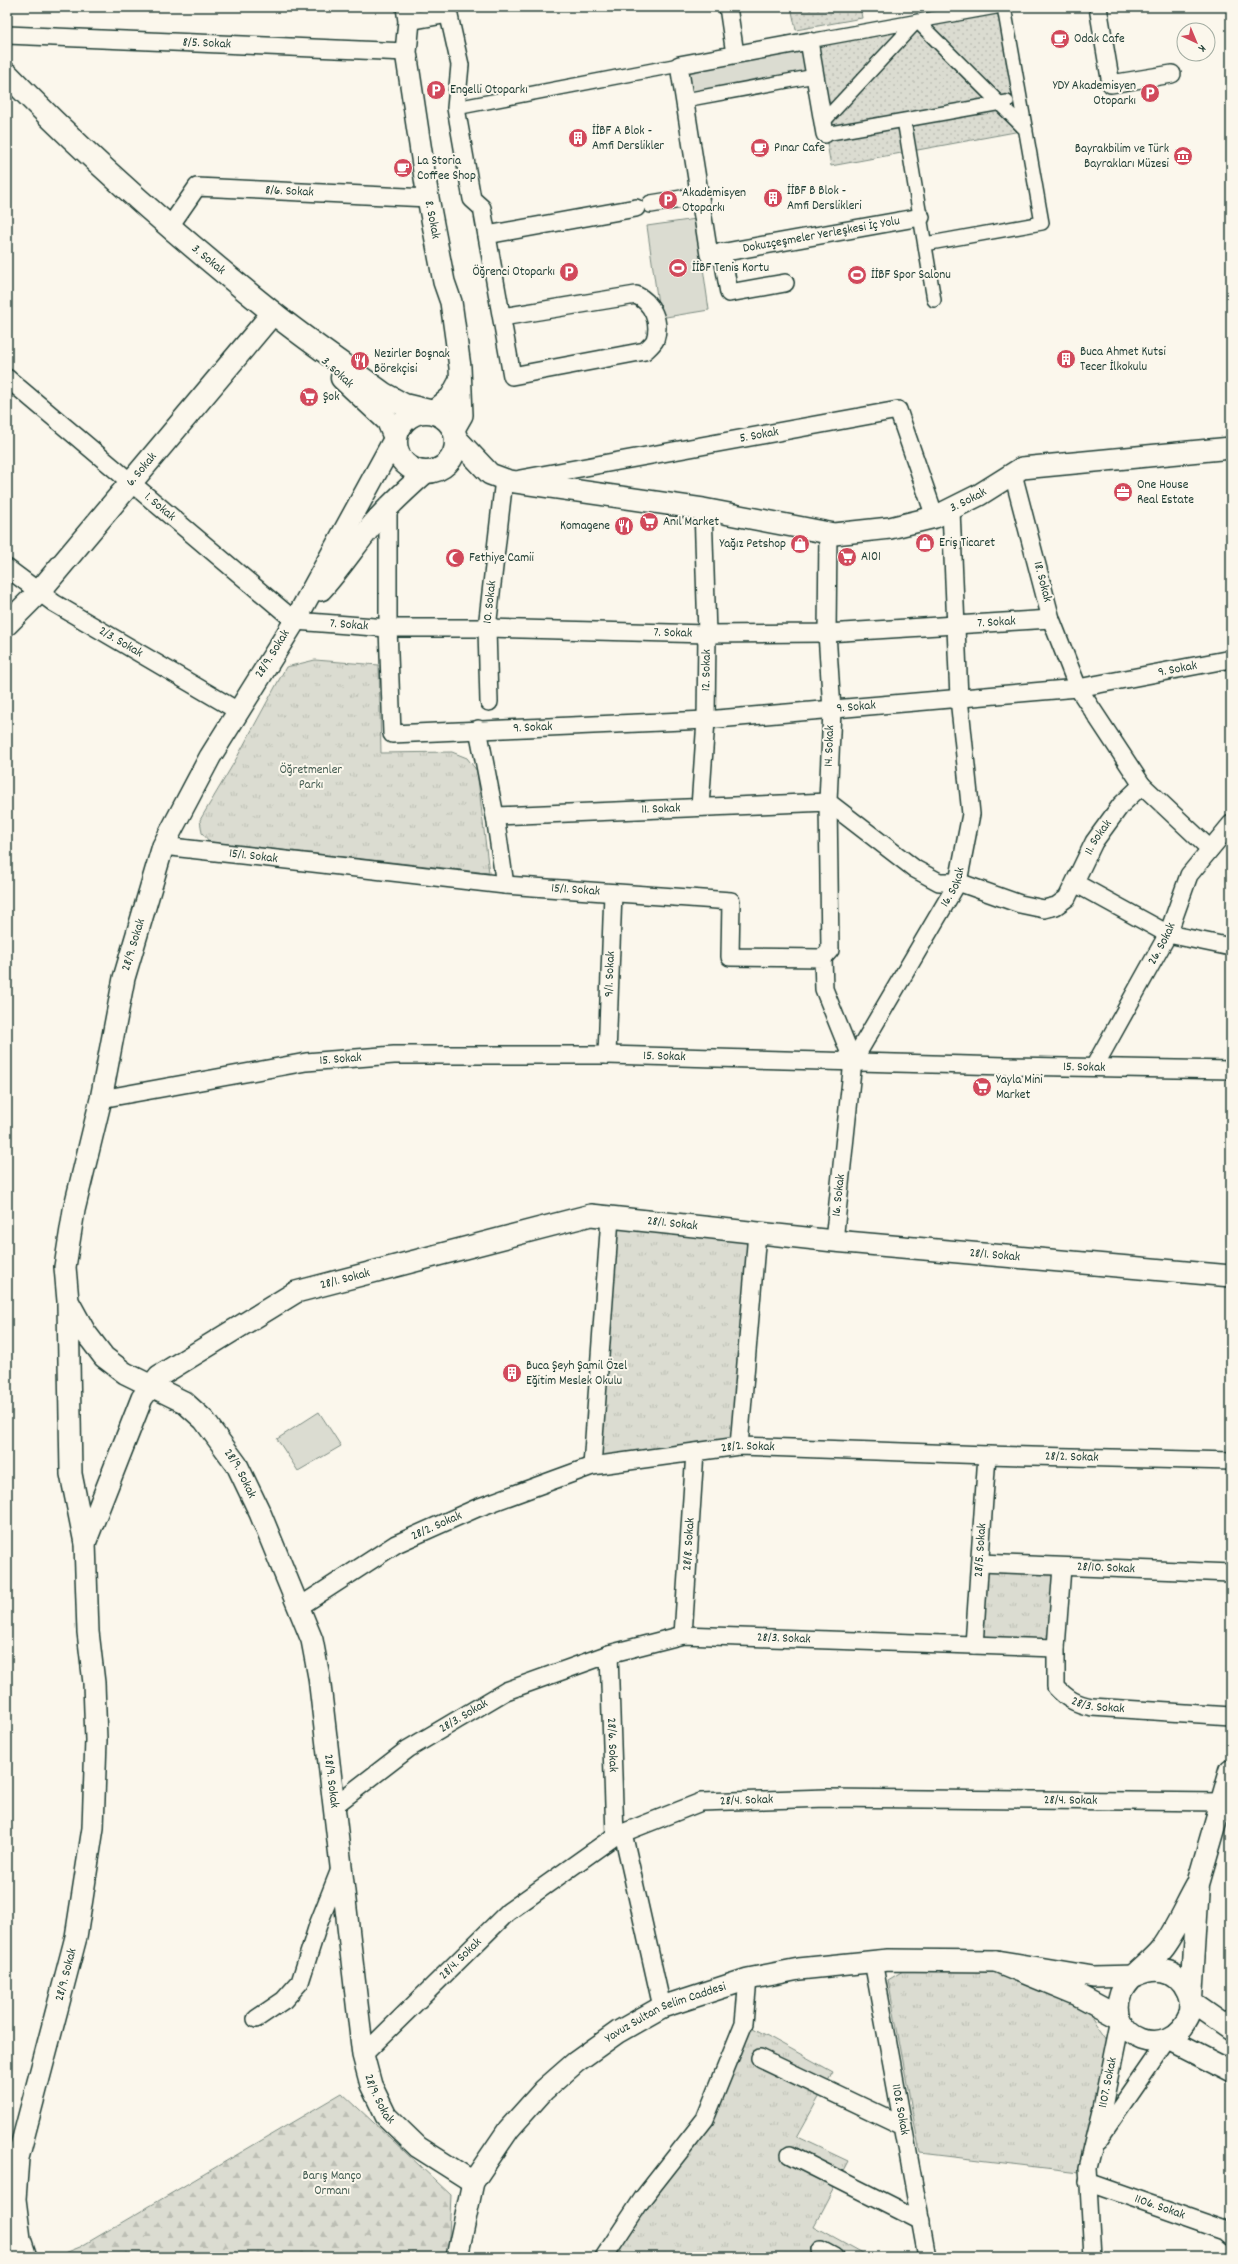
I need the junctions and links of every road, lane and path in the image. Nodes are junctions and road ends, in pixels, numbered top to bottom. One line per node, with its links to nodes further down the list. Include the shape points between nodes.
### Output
1 (728, 7): 11 (street)
2 (996, 7): 7 (street)
3 (1004, 7): 17 (street)
4 (1098, 7): 14 (street, via 1111,84)
5 (448, 10): 6 (street); 19 (street, via 460,65)
6 (408, 14): 10 (street, 8. Sokak)
7 (917, 21): 9 (street); 18 (street); 21 (street)
8 (7, 35): 10 (street, 8/5. Sokak)
9 (810, 41): 11 (street); 15 (street)
10 (406, 52): 24 (street, 8. Sokak)
11 (736, 54): 12 (street)
12 (678, 65): 16 (street, Dokuzçeşmeler Yerleşkesi İç Yolu); 19 (street)
13 (7, 74): 26 (main road, 3. Sokak, via 39,108)
14 (1172, 74)
15 (815, 76): 16 (street); 21 (street)
16 (685, 100): 23 (street, Dokuzçeşmeler Yerleşkesi İç Yolu)
17 (1020, 100): 18 (street); 22 (street)
18 (1000, 103): 20 (street); 22 (street)
19 (456, 108): 27 (street, via 472,199 482,208)
20 (904, 120): 21 (street); 25 (street)
21 (824, 128)
22 (1026, 130): 28 (street, via 1042,223)
23 (700, 196): 27 (street); 29 (street, Dokuzçeşmeler Yerleşkesi İç Yolu, via 709,255)
24 (428, 198): 26 (street, 8/6. Sokak, via 198,187); 35 (street, 8. Sokak, via 444,282 451,302)
25 (920, 217): 28 (street); 29 (street, Dokuzçeşmeler Yerleşkesi İç Yolu)
26 (170, 226): 32 (main road, 3. Sokak)
27 (487, 235): 33 (street)
28 (925, 244): 31 (street)
29 (722, 252): 30 (street, via 729,293)
30 (785, 283)
31 (934, 300)
32 (273, 313): 36 (main road, 3. Sokak, via 384,394 404,405); 38 (main road, 3. sokak, via 388,421); 43 (main road, 6. Sokak)
33 (502, 317): 33 (street, via 512,376 645,352 655,341 657,327 653,311 646,299 636,295)
34 (7, 378): 43 (street, 1. Sokak)
35 (460, 380): 36 (street, via 451,398); 37 (street, 8. Sokak, via 462,415)
36 (433, 412): 37 (main road, via 449,421); 38 (main road, via 423,411 404,420 398,428)
37 (455, 434): 40 (main road, via 452,458 436,471); 42 (street, via 490,474)
38 (396, 438): 40 (main road, via 396,449 407,466 416,471); 51 (street, 28/9. Sokak)
39 (1231, 448): 41 (street, 3. Sokak, via 1022,468)
40 (426, 472): 44 (street, 28/9. Sokak)
41 (1013, 474): 46 (street, 3. Sokak, via 979,496); 50 (street, 18. Sokak)
42 (507, 480): 45 (street, 3. Sokak); 46 (street, 5. Sokak, via 898,410); 55 (street, 10. Sokak)
43 (130, 483): 49 (main road, 6. Sokak); 51 (street, 1. Sokak)
44 (388, 508): 51 (street, 28/9. Sokak, via 344,564); 54 (street, 9. Sokak)
45 (703, 509): 47 (street, 3. Sokak); 57 (street, 12. Sokak)
46 (943, 514): 47 (street, 3. Sokak, via 890,528); 53 (street, 16. Sokak)
47 (828, 533): 56 (street, 14. Sokak)
48 (7, 568): 49 (street, 2/3. Sokak)
49 (39, 592): 52 (main road, 6. Sokak); 62 (street, 2/3. Sokak)
50 (1051, 619): 53 (street, 7. Sokak); 59 (street, 18. Sokak)
51 (294, 620): 54 (street, 7. Sokak); 62 (street, 28/9. Sokak)
52 (7, 624)
53 (957, 625): 56 (street, 7. Sokak); 60 (street, 16. Sokak)
54 (388, 628): 55 (street, 7. Sokak); 65 (street, 9. Sokak, via 392,734)
55 (487, 628): 57 (street, 7. Sokak); 61 (street, 10. Sokak)
56 (827, 633): 57 (street, 7. Sokak); 63 (street, 14. Sokak)
57 (707, 634): 64 (street, 12. Sokak)
58 (1231, 659): 59 (street, 9. Sokak)
59 (1078, 688): 60 (street, 9. Sokak); 66 (street)
60 (959, 698): 63 (street, 9. Sokak); 73 (street, 16. Sokak, via 971,814)
61 (489, 702)
62 (238, 710): 71 (street, 28/9. Sokak)
63 (832, 710): 64 (street, 9. Sokak); 67 (street, 14. Sokak)
64 (706, 720): 65 (street, 9. Sokak); 68 (street, 12. Sokak)
65 (478, 729): 69 (street)
66 (1142, 785): 72 (street); 74 (street, 11. Sokak, via 1121,805 1094,842)
67 (828, 802): 68 (street, 11. Sokak); 73 (street, via 915,869 939,882); 79 (street, 14. Sokak, via 830,950)
68 (700, 807): 69 (street, 11. Sokak)
69 (495, 816): 75 (street)
70 (1231, 824): 72 (street, 26. Sokak)
71 (163, 846): 75 (street, 15/1. Sokak); 84 (street, 28/9. Sokak, via 124,978)
72 (1210, 849): 77 (street, 26. Sokak, via 1189,875)
73 (958, 882): 74 (street, 11. Sokak, via 1020,904 1044,909 1056,906 1066,898); 81 (street, 16. Sokak)
74 (1075, 883): 77 (street)
75 (505, 885): 76 (street, 15/1. Sokak)
76 (613, 893): 79 (street, 15/1. Sokak, via 731,901 730,957); 80 (street, 9/1. Sokak)
77 (1168, 934): 78 (street); 82 (street, 26. Sokak)
78 (1231, 947)
79 (823, 958): 81 (street, via 824,989)
80 (606, 1055): 81 (street, 15. Sokak); 84 (street, 15. Sokak, via 394,1055 306,1062)
81 (854, 1061): 82 (street, 15. Sokak); 87 (street, 16. Sokak)
82 (1094, 1067): 83 (street, 15. Sokak)
83 (1231, 1070)
84 (101, 1099): 89 (street, 28/9. Sokak, via 74,1210 66,1266)
85 (610, 1218): 86 (street, 28/1. Sokak); 90 (street, 28/1. Sokak, via 591,1215 296,1292 159,1376); 95 (street)
86 (756, 1233): 87 (street, 28/1. Sokak); 91 (street)
87 (834, 1241): 88 (street, 28/1. Sokak)
88 (1231, 1276)
89 (68, 1301): 90 (street, 28/9. Sokak, via 85,1332 104,1357 125,1373); 96 (street, 28/9. Sokak, via 71,1474)
90 (151, 1387): 96 (street, 28/9. Sokak, via 142,1398); 100 (street, 28/9. Sokak, via 184,1402 204,1420 225,1446 260,1513)
91 (740, 1446): 92 (street, 28/2. Sokak); 93 (street, 28/2. Sokak)
92 (695, 1452): 95 (street, 28/2. Sokak); 101 (street, 28/8. Sokak)
93 (987, 1455): 94 (street, 28/2. Sokak); 97 (street, 28/5. Sokak)
94 (1231, 1461)
95 (592, 1466): 100 (street, 28/2. Sokak, via 477,1508 396,1544)
96 (85, 1544): 132 (street, 28/9. Sokak, via 96,1740 93,1828 76,1937 18,2158 15,2199 20,2239)
97 (980, 1563): 98 (street, 28/10. Sokak); 102 (street, 28/5. Sokak)
98 (1062, 1567): 99 (street, 28/10. Sokak); 103 (street)
99 (1231, 1573)
100 (299, 1607): 108 (street, 28/9. Sokak, via 312,1640)
101 (683, 1635): 102 (street, 28/3. Sokak); 104 (street, 28/3. Sokak)
102 (974, 1645): 103 (street, 28/3. Sokak)
103 (1056, 1648): 105 (street, 28/3. Sokak, via 1056,1687 1064,1697 1078,1705)
104 (609, 1654): 108 (street, 28/3. Sokak, via 506,1691 408,1749); 109 (street, 28/6. Sokak)
105 (1231, 1716)
106 (1231, 1770): 107 (main road)
107 (1221, 1802): 109 (street, 28/4. Sokak, via 827,1798 701,1802); 111 (main road)
108 (334, 1806): 110 (street, 28/9. Sokak)
109 (619, 1834): 117 (street, 28/6. Sokak); 122 (street, 28/4. Sokak, via 508,1912)
110 (341, 1866): 119 (street, via 318,1925 300,1982 284,2000); 122 (street, 28/9. Sokak)
111 (1198, 1884): 114 (main road, via 1161,1948); 116 (main road)
112 (873, 1961): 113 (street, Yavuz Sultan Selim Caddesi); 115 (street, Yavuz Sultan Selim Caddesi, via 799,1969); 125 (street, 1108. Sokak)
113 (996, 1961): 114 (street, via 1093,1977); 118 (street, via 1076,1994)
114 (1136, 1976): 116 (main road, via 1147,1971 1159,1970 1170,1973 1180,1980); 118 (main road, via 1121,1994)
115 (748, 1979): 117 (street, Yavuz Sultan Selim Caddesi); 134 (street, via 744,2023 705,2119 643,2198)
116 (1191, 2001): 120 (street); 121 (main road, via 1186,2024)
117 (662, 2007): 128 (street, Yavuz Sultan Selim Caddesi, via 618,2032 576,2062 544,2090 509,2129)
118 (1121, 2018): 121 (main road, via 1127,2028 1140,2038 1157,2042); 126 (street, 1107. Sokak)
119 (256, 2019)
120 (1231, 2029)
121 (1168, 2039): 124 (street); 126 (street, 1107. Sokak)
122 (363, 2055): 128 (street, 28/9. Sokak, via 371,2085 386,2116 418,2147)
123 (760, 2058): 125 (street)
124 (1231, 2071)
125 (903, 2126): 130 (street, 1108. Sokak)
126 (1093, 2147): 129 (street, 1107. Sokak)
127 (790, 2155): 130 (street)
128 (473, 2182): 133 (street, Yavuz Sultan Selim Caddesi)
129 (1088, 2182): 131 (street, 1106. Sokak, via 1225,2230); 136 (street, 1107. Sokak)
130 (921, 2221): 135 (street, 1108. Sokak)
131 (1231, 2235)
132 (26, 2257)
133 (457, 2257)
134 (604, 2257)
135 (927, 2257)
136 (1093, 2257)

